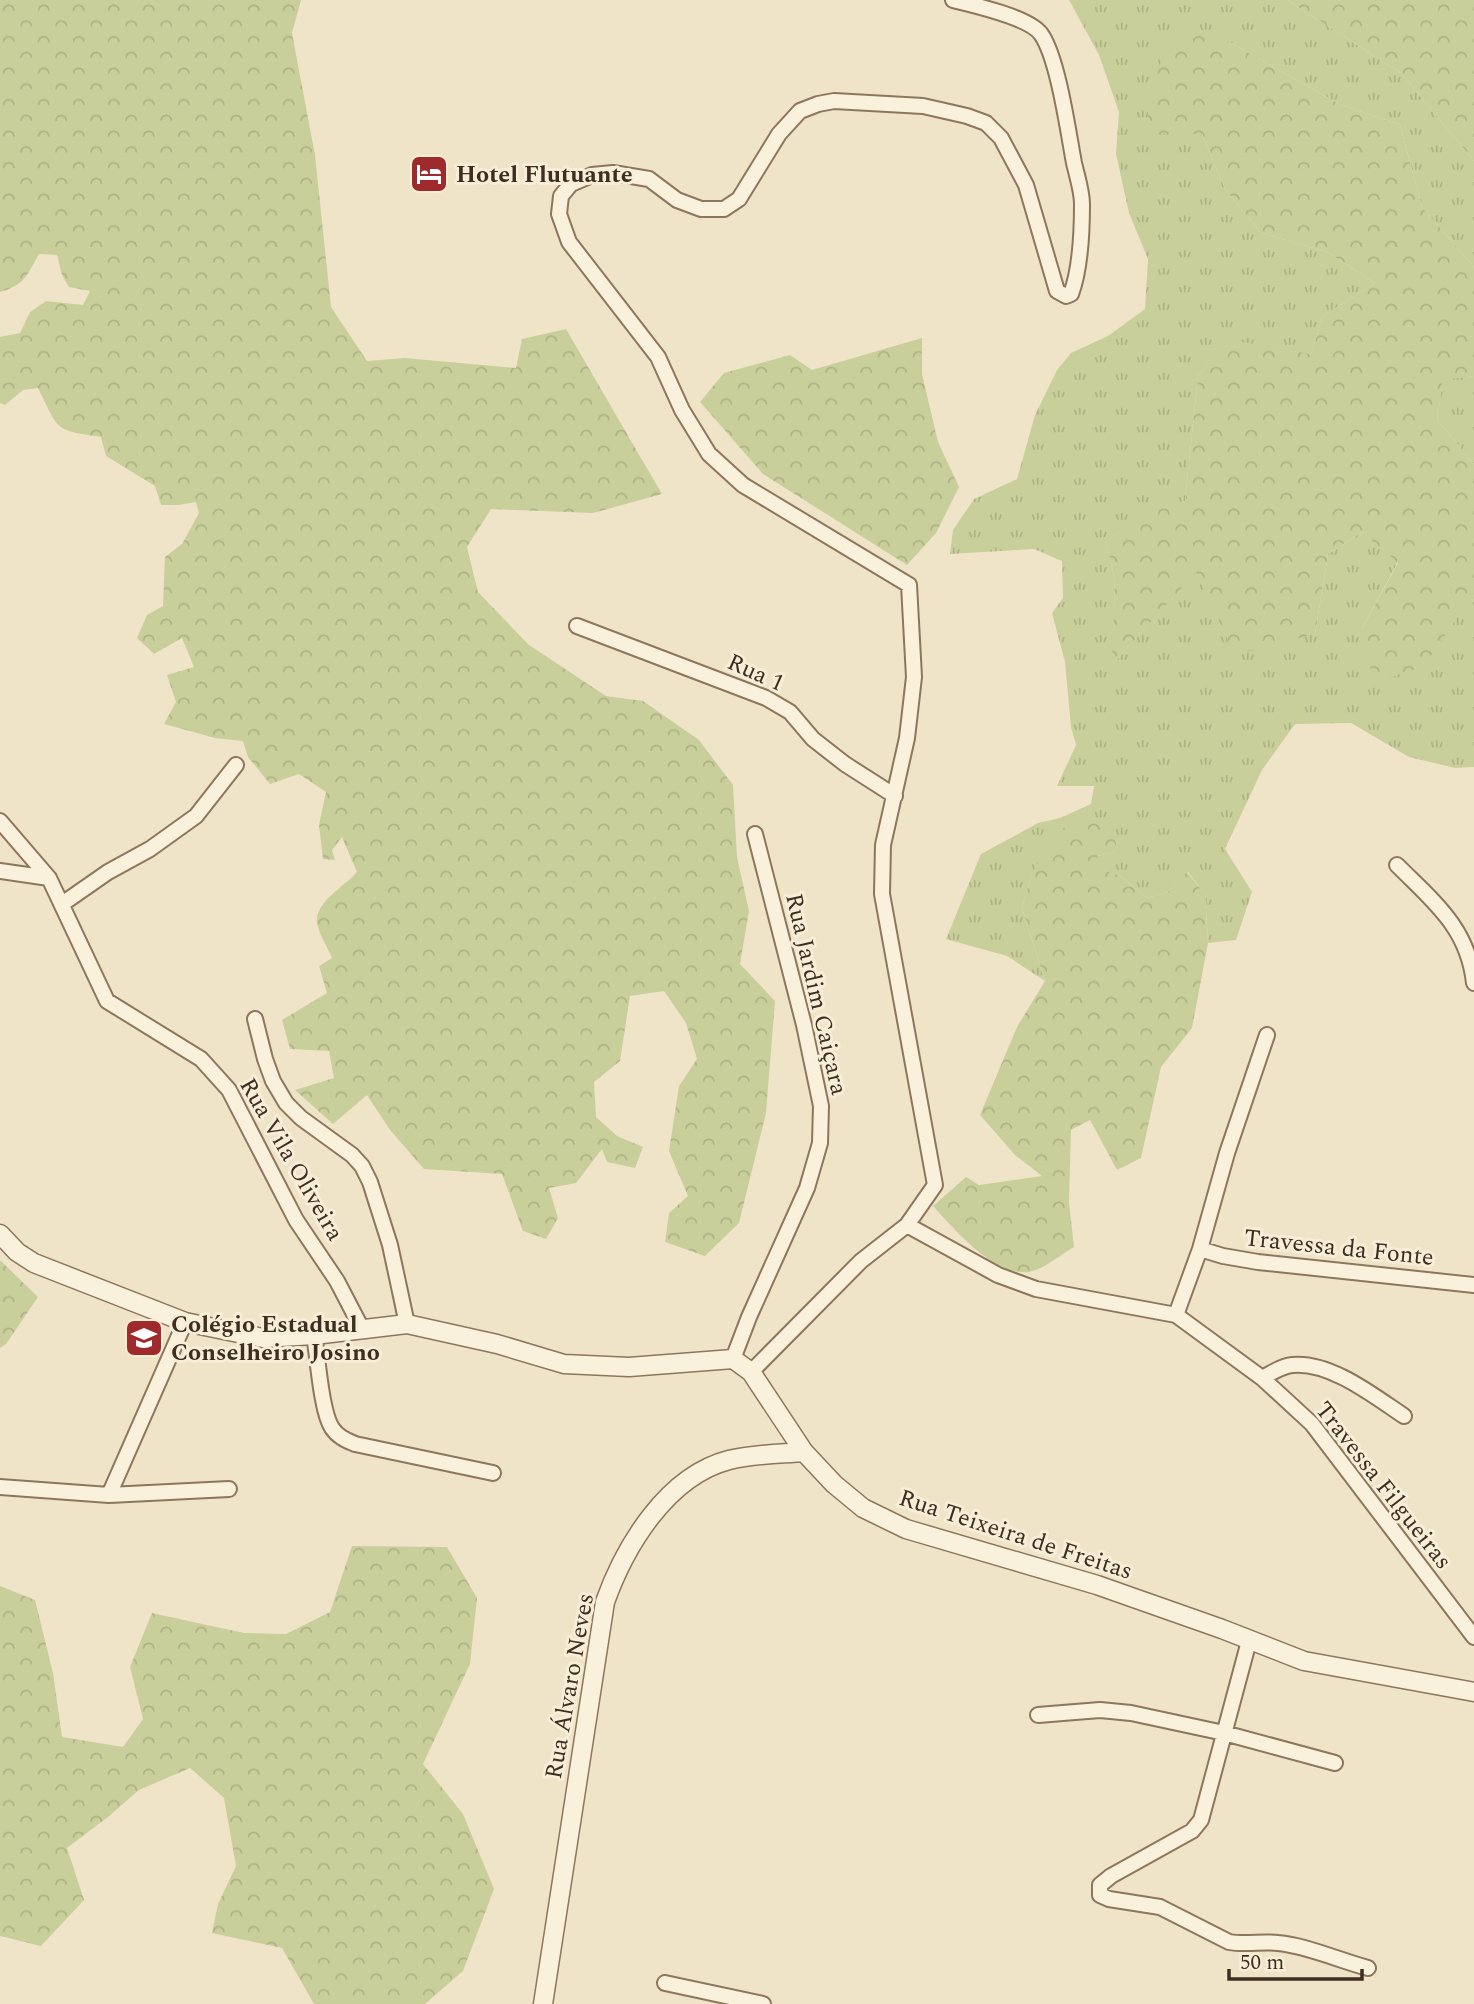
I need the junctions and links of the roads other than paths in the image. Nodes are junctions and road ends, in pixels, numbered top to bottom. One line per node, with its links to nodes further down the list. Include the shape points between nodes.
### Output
1 (953, 0): 4 (street, via 1016,18 1040,32 1048,47 1082,202 1071,294 1057,291 1026,185 1001,138 986,123 923,106 834,102 800,111 779,134 738,199 724,209 701,209 677,200 649,179 614,173 570,184 561,196 559,214 569,242 658,358 709,454 743,485 909,585 914,677)
2 (578, 626): 4 (street, Rua 1, via 766,698 790,712 813,739 845,764)
3 (236, 765): 10 (street, via 210,800 180,828)
4 (895, 796): 14 (street, via 883,845 882,894 935,1185)
5 (0, 821): 9 (street, Rua Vila Oliveira)
6 (755, 834): 23 (street, Rua Jardim Caiçara, via 804,1025 821,1106 820,1143 807,1188)
7 (1397, 865): 11 (street, via 1450,918 1469,955)
8 (0, 871): 9 (street)
9 (49, 878): 10 (street, Rua Vila Oliveira)
10 (62, 904): 21 (street, Rua Vila Oliveira, via 107,1001 201,1059 229,1090 296,1220)
11 (1474, 983)
12 (256, 1019): 20 (street, via 265,1059 286,1103 352,1155 370,1182)
13 (1267, 1035): 16 (street)
14 (907, 1225): 18 (street, Travessa Filgueiras, via 998,1275 1036,1289); 24 (street, via 861,1261)
15 (0, 1234): 19 (street, via 34,1263)
16 (1200, 1248): 17 (street, Travessa da Fonte, via 1258,1262); 18 (street)
17 (1474, 1284)
18 (1176, 1315): 25 (street, Travessa Filgueiras)
19 (185, 1322): 22 (street, via 262,1338); 31 (street)
20 (407, 1324): 21 (street); 23 (street, via 497,1343 564,1364 629,1367)
21 (362, 1329): 22 (street)
22 (314, 1335): 28 (street, via 327,1417 342,1438)
23 (733, 1359): 24 (street, Rua Teixeira de Freitas)
24 (751, 1372): 27 (street, Rua Teixeira de Freitas)
25 (1262, 1378): 26 (street, via 1291,1365 1321,1369); 32 (street, Travessa Filgueiras, via 1312,1424)
26 (1404, 1416)
27 (804, 1452): 33 (street, Rua Teixeira de Freitas, via 863,1508 906,1529 1097,1585); 40 (street, Rua Álvaro Neves, via 727,1461 700,1472 652,1515 616,1570 605,1602)
28 (493, 1473)
29 (0, 1487): 31 (street)
30 (229, 1489): 31 (street)
31 (109, 1494)
32 (1474, 1637)
33 (1248, 1641): 34 (street, Rua Teixeira de Freitas, via 1304,1661); 36 (street)
34 (1474, 1692)
35 (1038, 1715): 36 (street, via 1100,1710)
36 (1224, 1733): 37 (street); 38 (street, via 1201,1820 1192,1831 1111,1876 1100,1885 1100,1895 1160,1907 1229,1942 1277,1942)
37 (1335, 1763)
38 (1368, 1968)
39 (665, 1983): 41 (street)
40 (543, 2004)
41 (764, 2004)

